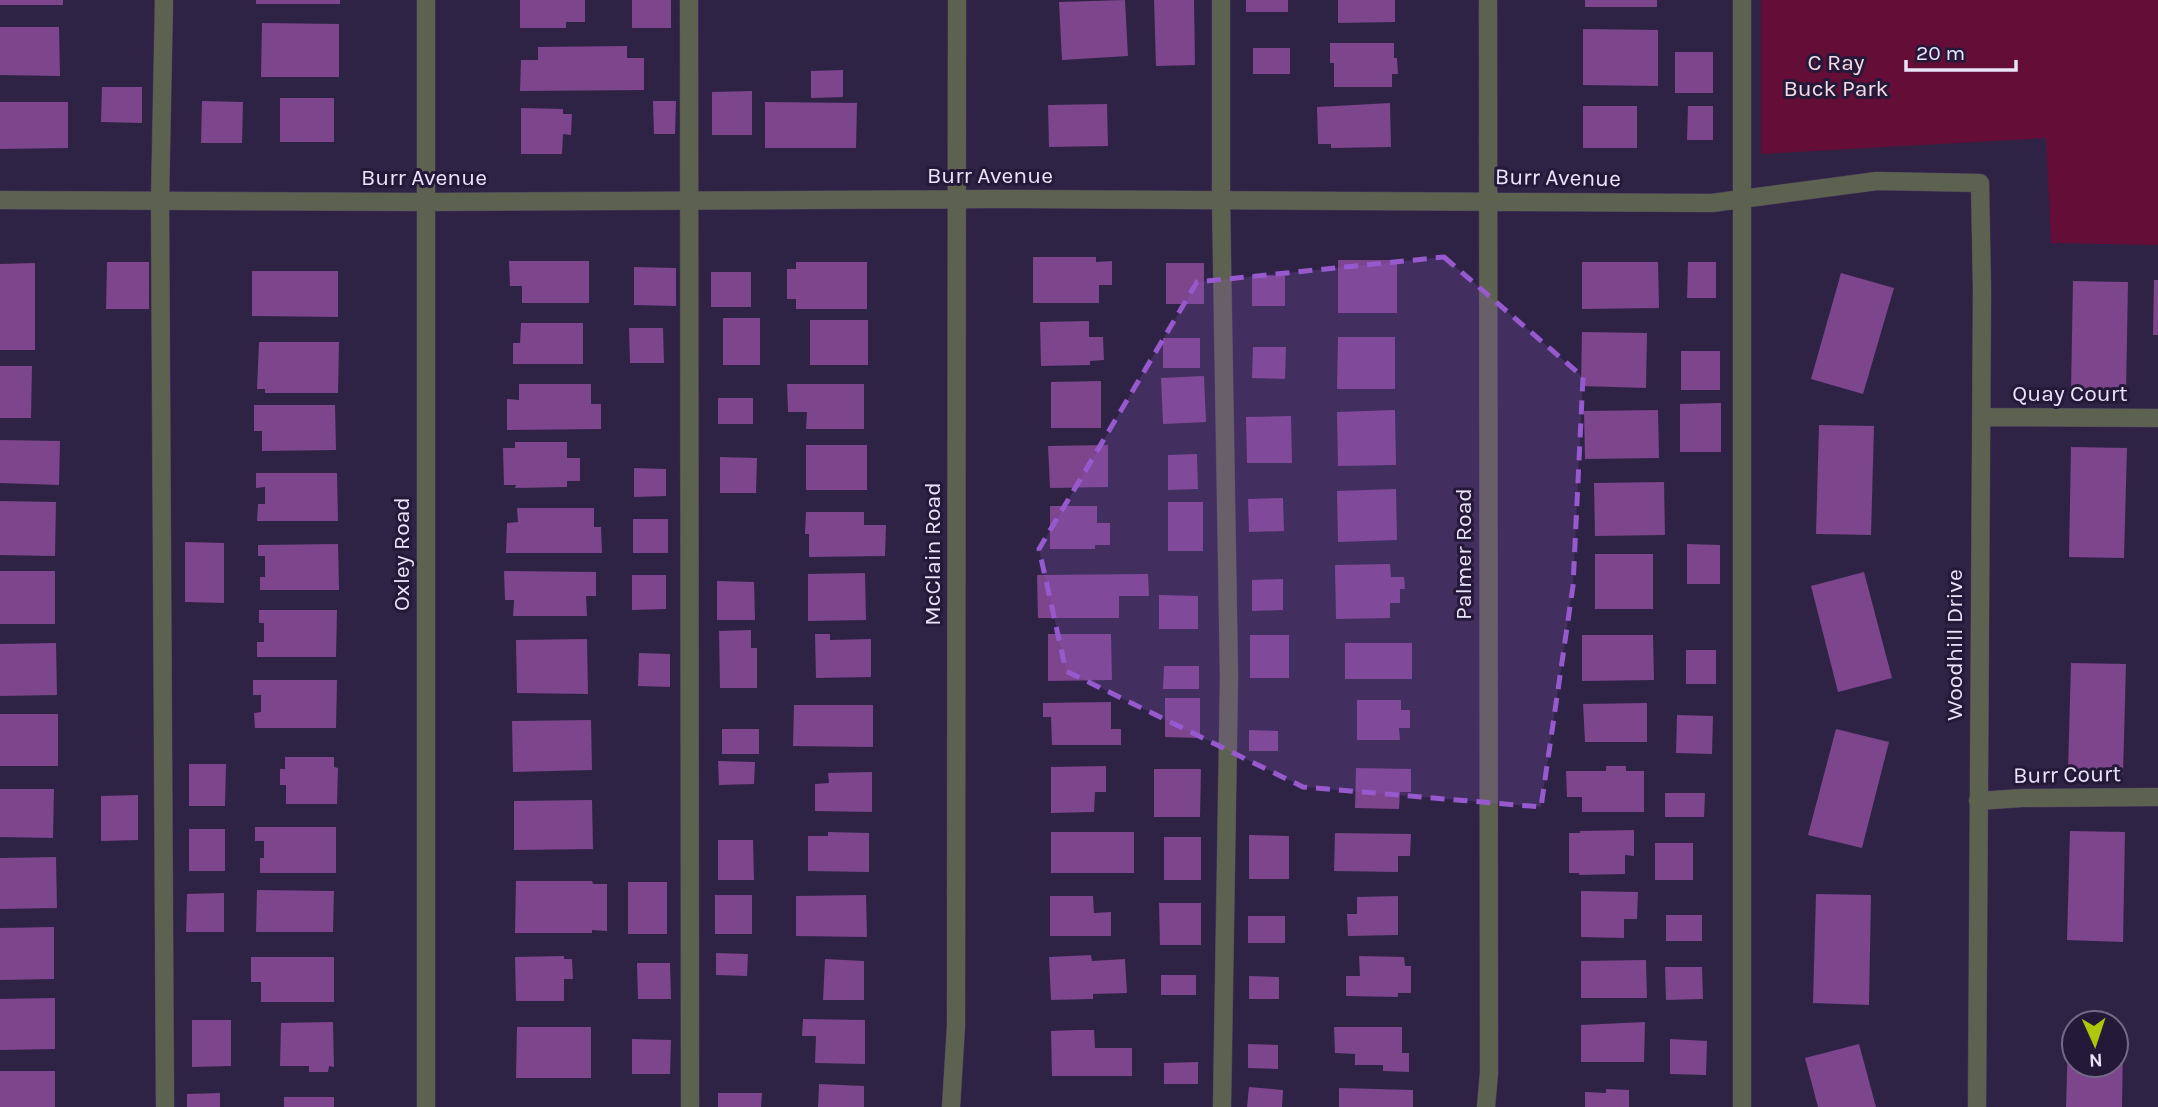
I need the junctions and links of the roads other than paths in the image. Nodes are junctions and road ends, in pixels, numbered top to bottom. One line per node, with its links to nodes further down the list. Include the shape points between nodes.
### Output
1 (164, 0): 13 (street)
2 (426, 0): 16 (street, Oxley Road)
3 (690, 0): 14 (street)
4 (957, 0): 11 (street, McClain Road)
5 (1221, 0): 12 (street)
6 (1488, 0): 15 (street, Palmer Road)
7 (1742, 0): 9 (street)
8 (1980, 183): 9 (street, Burr Avenue, via 1877,181); 17 (street, Woodhill Drive)
9 (1741, 199): 15 (street, Burr Avenue, via 1712,203); 27 (street)
10 (0, 200): 13 (street, Burr Avenue)
11 (957, 200): 12 (street, Burr Avenue); 14 (street, Burr Avenue); 24 (street, McClain Road, via 956,1026)
12 (1221, 200): 15 (street, Burr Avenue); 25 (street, via 1229,677)
13 (160, 201): 16 (street, Burr Avenue); 21 (street)
14 (688, 201): 16 (street, Burr Avenue); 23 (street)
15 (1487, 201): 26 (street, Palmer Road)
16 (426, 202): 22 (street, Oxley Road)
17 (1981, 417): 18 (street, Quay Court); 20 (street, Woodhill Drive)
18 (2158, 418)
19 (2158, 797): 20 (street, Burr Court)
20 (1978, 802): 28 (street, Woodhill Drive)
21 (165, 1107)
22 (426, 1107)
23 (690, 1107)
24 (951, 1107)
25 (1222, 1107)
26 (1486, 1107)
27 (1742, 1107)
28 (1977, 1107)

